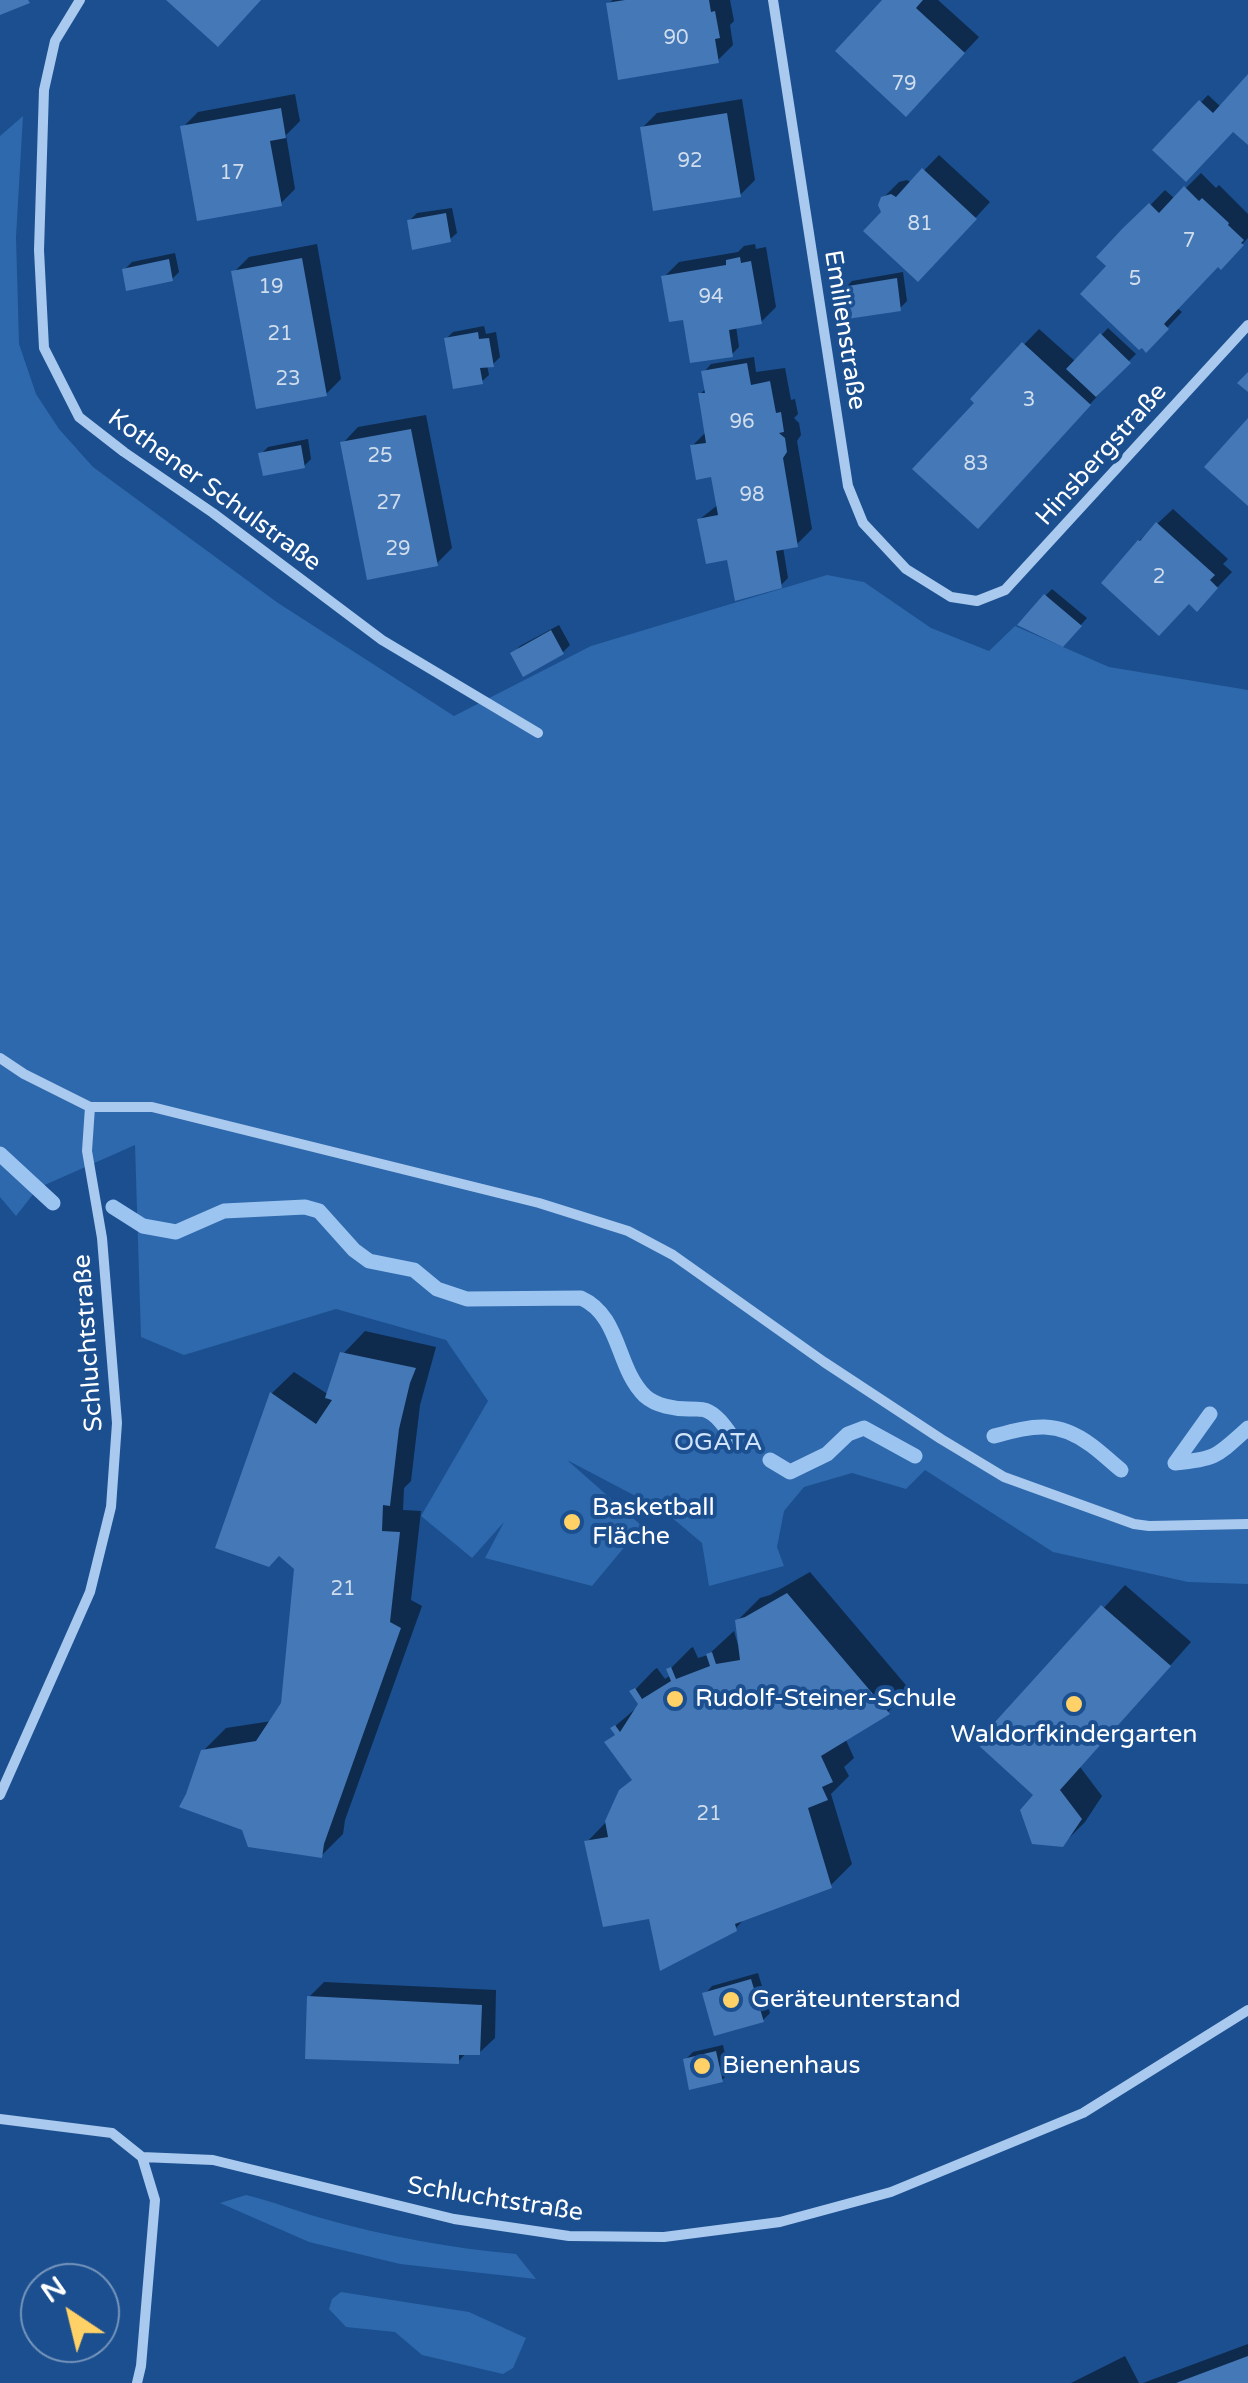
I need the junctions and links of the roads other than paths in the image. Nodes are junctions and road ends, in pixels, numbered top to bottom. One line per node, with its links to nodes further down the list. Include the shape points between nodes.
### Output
1 (80, 0): 5 (street, Kothener Schulstraße, via 55,41 44,90 39,250 44,348 78,417 382,640)
2 (773, 0): 4 (street, Emilienstraße, via 848,486 863,523 906,569 951,598)
3 (1248, 324): 4 (street, Hinsbergstraße, via 1005,590)
4 (977, 601)
5 (538, 733)
6 (0, 1058): 7 (street)
7 (90, 1107): 8 (street, via 152,1108 539,1202 628,1231 1004,1477 1134,1524); 9 (street, Schluchtstraße, via 87,1151 102,1238 117,1424 111,1507 90,1592)
8 (1248, 1524)
9 (0, 1795)
10 (1248, 2010): 12 (street, Schluchtstraße, via 1083,2113 891,2192 780,2222 664,2237 569,2236 454,2219 214,2160)
11 (0, 2119): 12 (street, Schluchtstraße, via 112,2133)
12 (142, 2157): 13 (street, via 155,2200)
13 (136, 2383)

